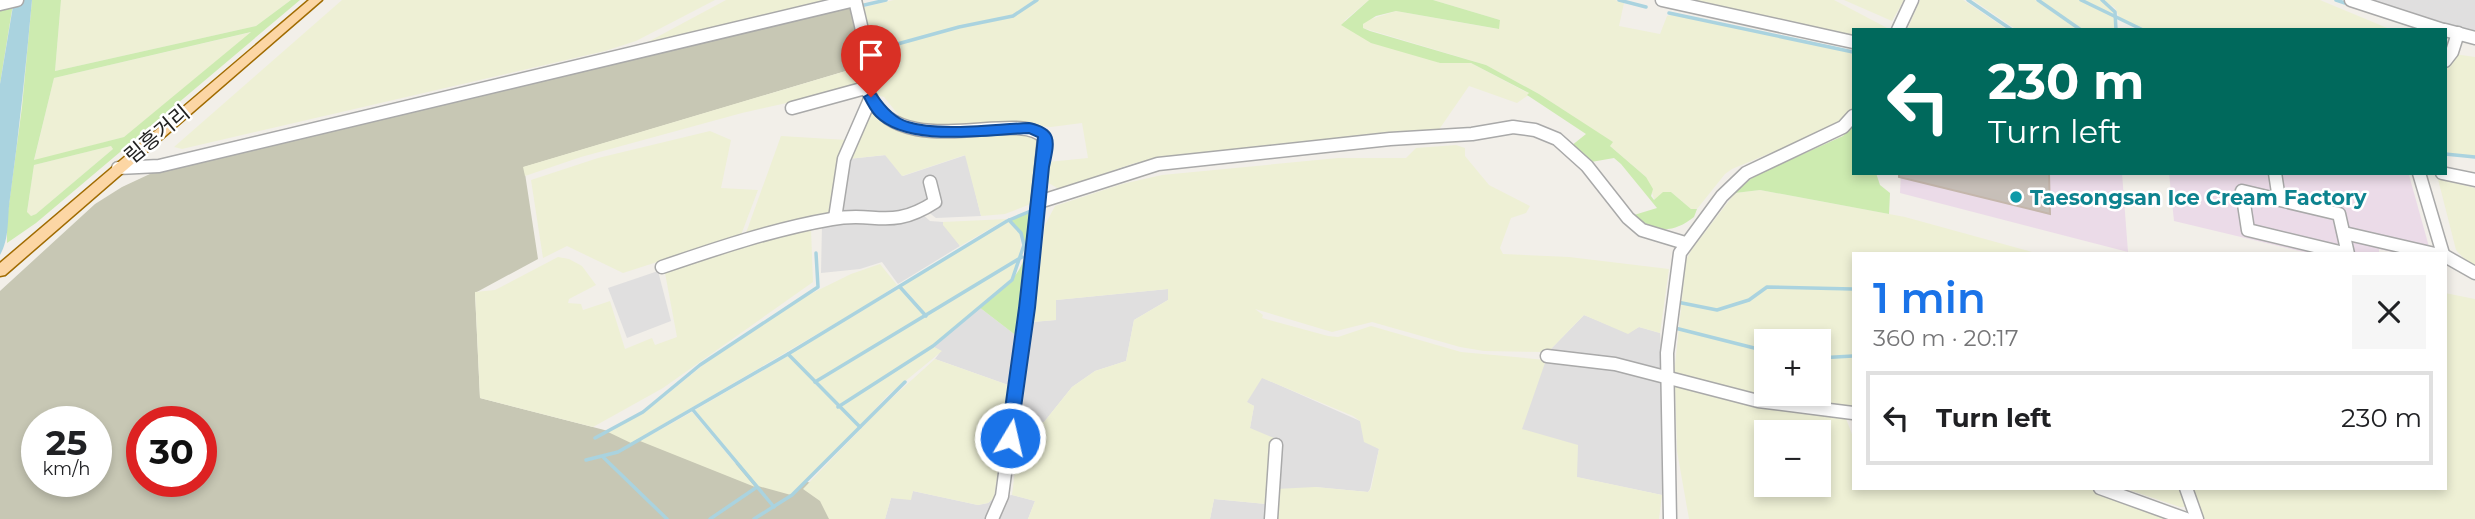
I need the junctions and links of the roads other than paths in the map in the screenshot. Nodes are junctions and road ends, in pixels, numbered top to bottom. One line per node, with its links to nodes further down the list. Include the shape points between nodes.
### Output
1 (15, 0): 7 (street)
2 (316, 0): 18 (main road, 림흥거리)
3 (855, 0): 15 (street); 18 (street, via 159,166)
4 (1662, 0): 13 (street)
5 (1912, 0): 8 (street)
6 (2351, 0): 9 (street)
7 (0, 4)
8 (1899, 28)
9 (2438, 28)
10 (2447, 31): 11 (street)
11 (2457, 36): 12 (street); 14 (street)
12 (2475, 38)
13 (1852, 41)
14 (2447, 57)
15 (870, 92): 16 (street); 25 (street, via 880,112 917,130 1038,130 1046,145); 26 (street, via 844,159)
16 (792, 108)
17 (1852, 117): 28 (street, via 1832,132 1746,173)
18 (118, 168): 35 (main road, 림흥거리)
19 (2447, 174): 22 (street)
20 (2275, 175): 24 (street)
21 (2420, 175): 32 (street)
22 (2475, 180)
23 (930, 182): 26 (street, via 935,202 918,212 895,220)
24 (2279, 199): 27 (street, via 2339,214); 29 (street, via 2242,191 2248,230)
25 (1040, 202): 28 (street, via 1158,164 1513,127 1558,139 1642,230); 43 (street, via 1002,496)
26 (835, 218): 34 (street, via 748,238)
27 (2344, 233): 30 (street); 31 (street)
28 (1685, 243): 38 (street, via 1673,298)
29 (2340, 252)
30 (2348, 252)
31 (2425, 252)
32 (2443, 252)
33 (2447, 257): 36 (street)
34 (662, 267)
35 (0, 271)
36 (2475, 273)
37 (1547, 356): 38 (street, via 1575,357)
38 (1667, 377): 39 (street, via 1778,405); 45 (street)
39 (1852, 413)
40 (1276, 445): 44 (street)
41 (2106, 490): 46 (street)
42 (2187, 490): 47 (street)
43 (992, 519)
44 (1271, 519)
45 (1670, 519)
46 (2186, 519)
47 (2197, 519)

